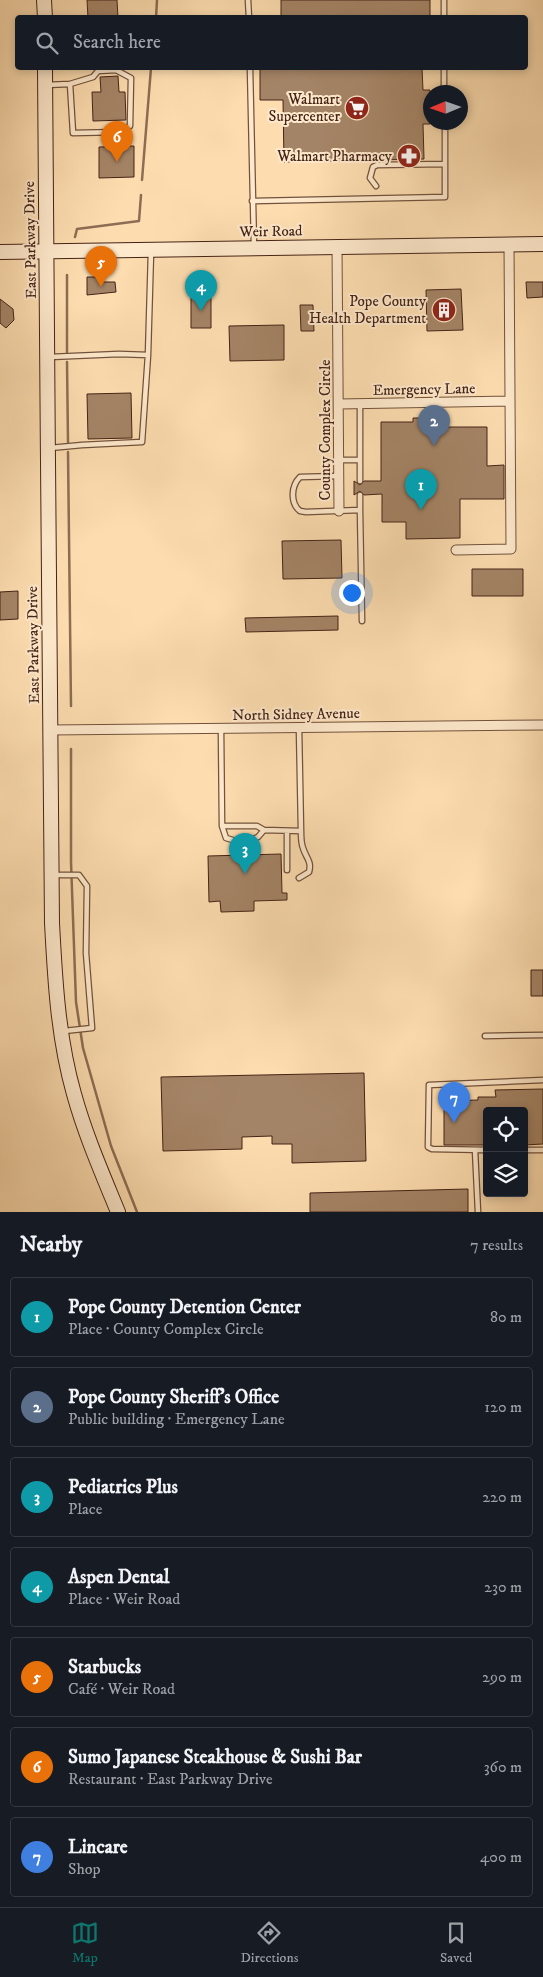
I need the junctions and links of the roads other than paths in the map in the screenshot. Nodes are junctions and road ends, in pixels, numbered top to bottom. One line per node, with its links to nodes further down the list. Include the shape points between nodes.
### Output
1 (44, 0): 4 (main road)
2 (248, 0): 5 (lane)
3 (444, 0): 6 (lane)
4 (44, 15)
5 (248, 15)
6 (444, 15)
7 (45, 70): 11 (main road, East Parkway Drive)
8 (250, 70): 16 (lane)
9 (444, 70): 12 (lane)
10 (70, 84): 10 (lane, via 93,77 98,71 116,70 130,78 130,126 122,132 73,133); 11 (lane)
11 (45, 85): 22 (main road, East Parkway Drive)
12 (444, 85)
13 (445, 130): 14 (lane)
14 (445, 164): 15 (lane, via 377,165 373,167 370,178); 16 (lane, via 445,197)
15 (376, 186)
16 (252, 200): 20 (lane)
17 (509, 244): 18 (main road, Weir Road); 19 (main road, Weir Road); 26 (street)
18 (543, 244)
19 (337, 246): 20 (main road, Weir Road); 27 (street, County Complex Circle)
20 (254, 248): 21 (main road, Weir Road)
21 (151, 249): 22 (main road, Weir Road); 24 (lane)
22 (47, 251): 23 (main road, Weir Road); 25 (main road, East Parkway Drive)
23 (0, 252)
24 (148, 355): 25 (lane); 29 (lane, via 142,442)
25 (47, 358): 29 (main road, East Parkway Drive)
26 (510, 401): 28 (street, Emergency Lane); 37 (street, via 511,549)
27 (339, 404): 28 (street, Emergency Lane); 30 (street, County Complex Circle)
28 (360, 404): 31 (lane)
29 (46, 449): 42 (main road, East Parkway Drive)
30 (339, 460): 31 (lane); 32 (street, County Complex Circle)
31 (360, 460): 33 (lane)
32 (339, 476): 36 (street, County Complex Circle); 36 (lane, via 300,477 293,487 294,502 300,511)
33 (360, 481)
34 (360, 495): 35 (lane)
35 (360, 510): 36 (lane, County Complex Circle); 38 (lane)
36 (339, 511)
37 (456, 550)
38 (362, 621)
39 (543, 725): 41 (street, North Sidney Avenue)
40 (221, 728): 41 (street, North Sidney Avenue); 42 (street, North Sidney Avenue); 43 (lane)
41 (299, 728): 46 (lane)
42 (50, 730): 50 (main road, East Parkway Drive)
43 (222, 826): 44 (lane, via 257,826); 47 (lane, via 226,838)
44 (264, 830): 45 (lane); 48 (lane)
45 (287, 831): 46 (lane); 49 (lane)
46 (301, 831): 51 (lane, via 303,849 310,866 309,872)
47 (236, 841)
48 (249, 841)
49 (287, 870)
50 (52, 875): 52 (main road, East Parkway Drive, via 55,975); 52 (lane, via 79,875 87,886 86,953 92,1028)
51 (299, 878)
52 (61, 1031): 60 (main road, East Parkway Drive, via 83,1125)
53 (543, 1035): 54 (lane)
54 (485, 1036)
55 (543, 1080): 56 (lane, via 429,1085 428,1147 432,1150)
56 (475, 1150): 57 (lane); 61 (lane)
57 (483, 1150)
58 (528, 1150): 59 (lane)
59 (543, 1150)
60 (118, 1212)
61 (478, 1212)

